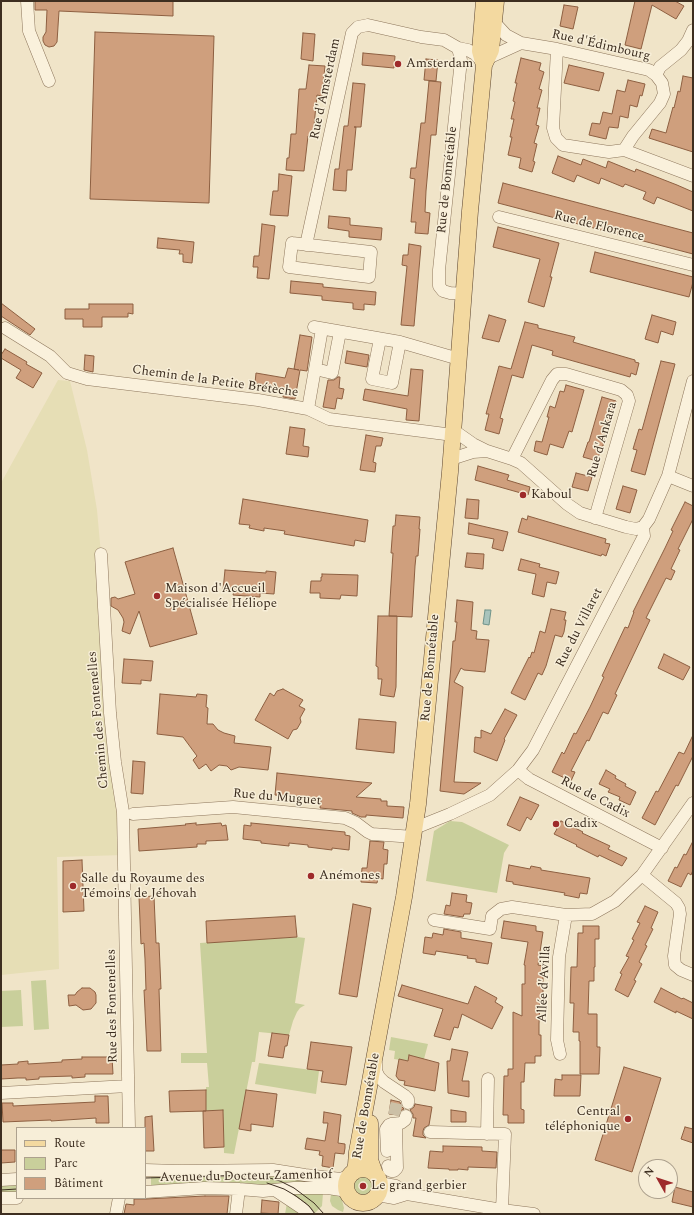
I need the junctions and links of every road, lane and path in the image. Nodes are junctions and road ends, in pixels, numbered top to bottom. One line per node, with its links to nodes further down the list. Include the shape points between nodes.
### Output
1 (27, 1): 11 (street, via 29,31)
2 (484, 1): 9 (main road, Rue de Bonnétable, via 480,51)
3 (496, 1): 4 (main road, Rue de Bonnétable)
4 (494, 22): 6 (street, Rue d'Édimbourg, via 506,35); 9 (main road, Rue de Bonnétable, via 491,50)
5 (693, 30): 10 (street, via 688,41 660,67)
6 (521, 44): 8 (street, Rue d'Édimbourg); 9 (street)
7 (458, 48): 9 (street, Rue d'Amsterdam, via 472,52); 15 (street, Rue d'Amsterdam, via 444,40 368,25 358,27 352,33); 17 (street, Rue de Bonnétable, via 461,60 439,286 442,291)
8 (557, 49): 10 (street, Rue d'Édimbourg, via 649,70); 12 (street, via 553,128 556,138 563,145 609,152)
9 (486, 62): 17 (main road, Rue de Bonnétable)
10 (656, 75): 12 (street, Rue d'Édimbourg, via 662,83 664,94)
11 (49, 81)
12 (624, 150): 13 (street)
13 (693, 176)
14 (499, 217): 16 (street, Rue de Florence)
15 (306, 246): 15 (street, via 292,243 289,267 369,277 371,252)
16 (693, 265)
17 (464, 294): 22 (main road, Rue de Bonnétable)
18 (5, 328): 25 (street, Chemin de la Petite Brétèche, via 50,356 67,373 87,380 258,400)
19 (340, 332): 20 (street); 23 (street, via 332,373); 23 (street, via 318,328)
20 (380, 339): 21 (street); 21 (street, via 372,379 392,383)
21 (400, 342): 22 (street)
22 (459, 360): 26 (main road, Rue de Bonnétable)
23 (315, 369): 25 (street)
24 (693, 381): 30 (street, Rue du Villaret)
25 (308, 409): 26 (street, Chemin de la Petite Brétèche, via 329,419)
26 (453, 433): 27 (street); 28 (main road, Rue de Bonnétable)
27 (487, 451): 28 (street, via 473,452); 29 (street)
28 (451, 459): 39 (main road, Rue de Bonnétable)
29 (512, 459): 32 (street, via 521,463 567,504 580,513); 32 (street, Rue d'Ankara, via 552,380 558,374 621,390 629,401)
30 (668, 476): 31 (street); 33 (street, Rue du Villaret)
31 (693, 486)
32 (595, 518): 33 (street, via 636,529)
33 (643, 527): 35 (street, Rue du Villaret, via 644,536 533,750)
34 (102, 554): 42 (street, Chemin des Fontenelles, via 110,713 114,762 123,812)
35 (518, 770): 39 (street, Rue du Villaret, via 490,795); 40 (street, Rue de Cadix, via 529,780)
36 (693, 803): 38 (street)
37 (133, 814): 39 (street, Rue du Muguet, via 233,807 345,818 372,834)
38 (689, 819): 40 (street)
39 (414, 832): 46 (main road, Rue de Bonnétable)
40 (662, 848): 41 (street)
41 (642, 875): 43 (street, via 615,901 592,914); 45 (street, via 679,908 675,965)
42 (124, 883): 50 (street, Rue des Fontenelles)
43 (566, 915): 44 (street, via 512,906 500,909 492,916 490,929); 47 (street, Allée d'Avilla, via 559,957 557,1040)
44 (434, 920)
45 (693, 975)
46 (378, 1040): 49 (main road, Rue de Bonnétable); 49 (main road, Rue de Bonnétable, via 376,1064)
47 (560, 1054)
48 (488, 1079): 56 (street)
49 (380, 1084): 52 (street, via 402,1097); 57 (main road, Rue de Bonnétable, via 370,1115); 60 (main road, Rue de Bonnétable)
50 (128, 1086): 51 (street); 54 (street, Rue des Fontenelles)
51 (1, 1093)
52 (402, 1102)
53 (396, 1119): 57 (street, via 376,1129); 58 (street, via 386,1129); 61 (street, via 394,1126 397,1168)
54 (129, 1127)
55 (430, 1132): 56 (street)
56 (487, 1134): 73 (street, via 505,1134)
57 (370, 1136): 61 (main road, Rue de Bonnétable, via 370,1160)
58 (387, 1151)
59 (146, 1170): 60 (street, Avenue du Docteur Zamenhof, via 274,1170 341,1179)
60 (352, 1173): 61 (main road, via 366,1170); 68 (main road, via 346,1183)
61 (380, 1174): 67 (street, via 385,1184 396,1186); 72 (main road, via 380,1189)
62 (16, 1179): 63 (street)
63 (1, 1180)
64 (239, 1189): 65 (street, Avenue du Docteur Zamenhof, via 263,1192); 66 (street, Avenue du Docteur Zamenhof, via 204,1188); 75 (street)
65 (275, 1190): 68 (street, Avenue du Docteur Zamenhof, via 328,1188 341,1190); 76 (street)
66 (146, 1192)
67 (407, 1194): 72 (street, via 394,1198 383,1196); 73 (street)
68 (349, 1195): 72 (main road); 77 (main road)
69 (1, 1198): 70 (street)
70 (16, 1198)
71 (119, 1199): 74 (street)
72 (368, 1205)
73 (502, 1210): 78 (street)
74 (116, 1214)
75 (236, 1214)
76 (308, 1214)
77 (348, 1214)
78 (534, 1214)

